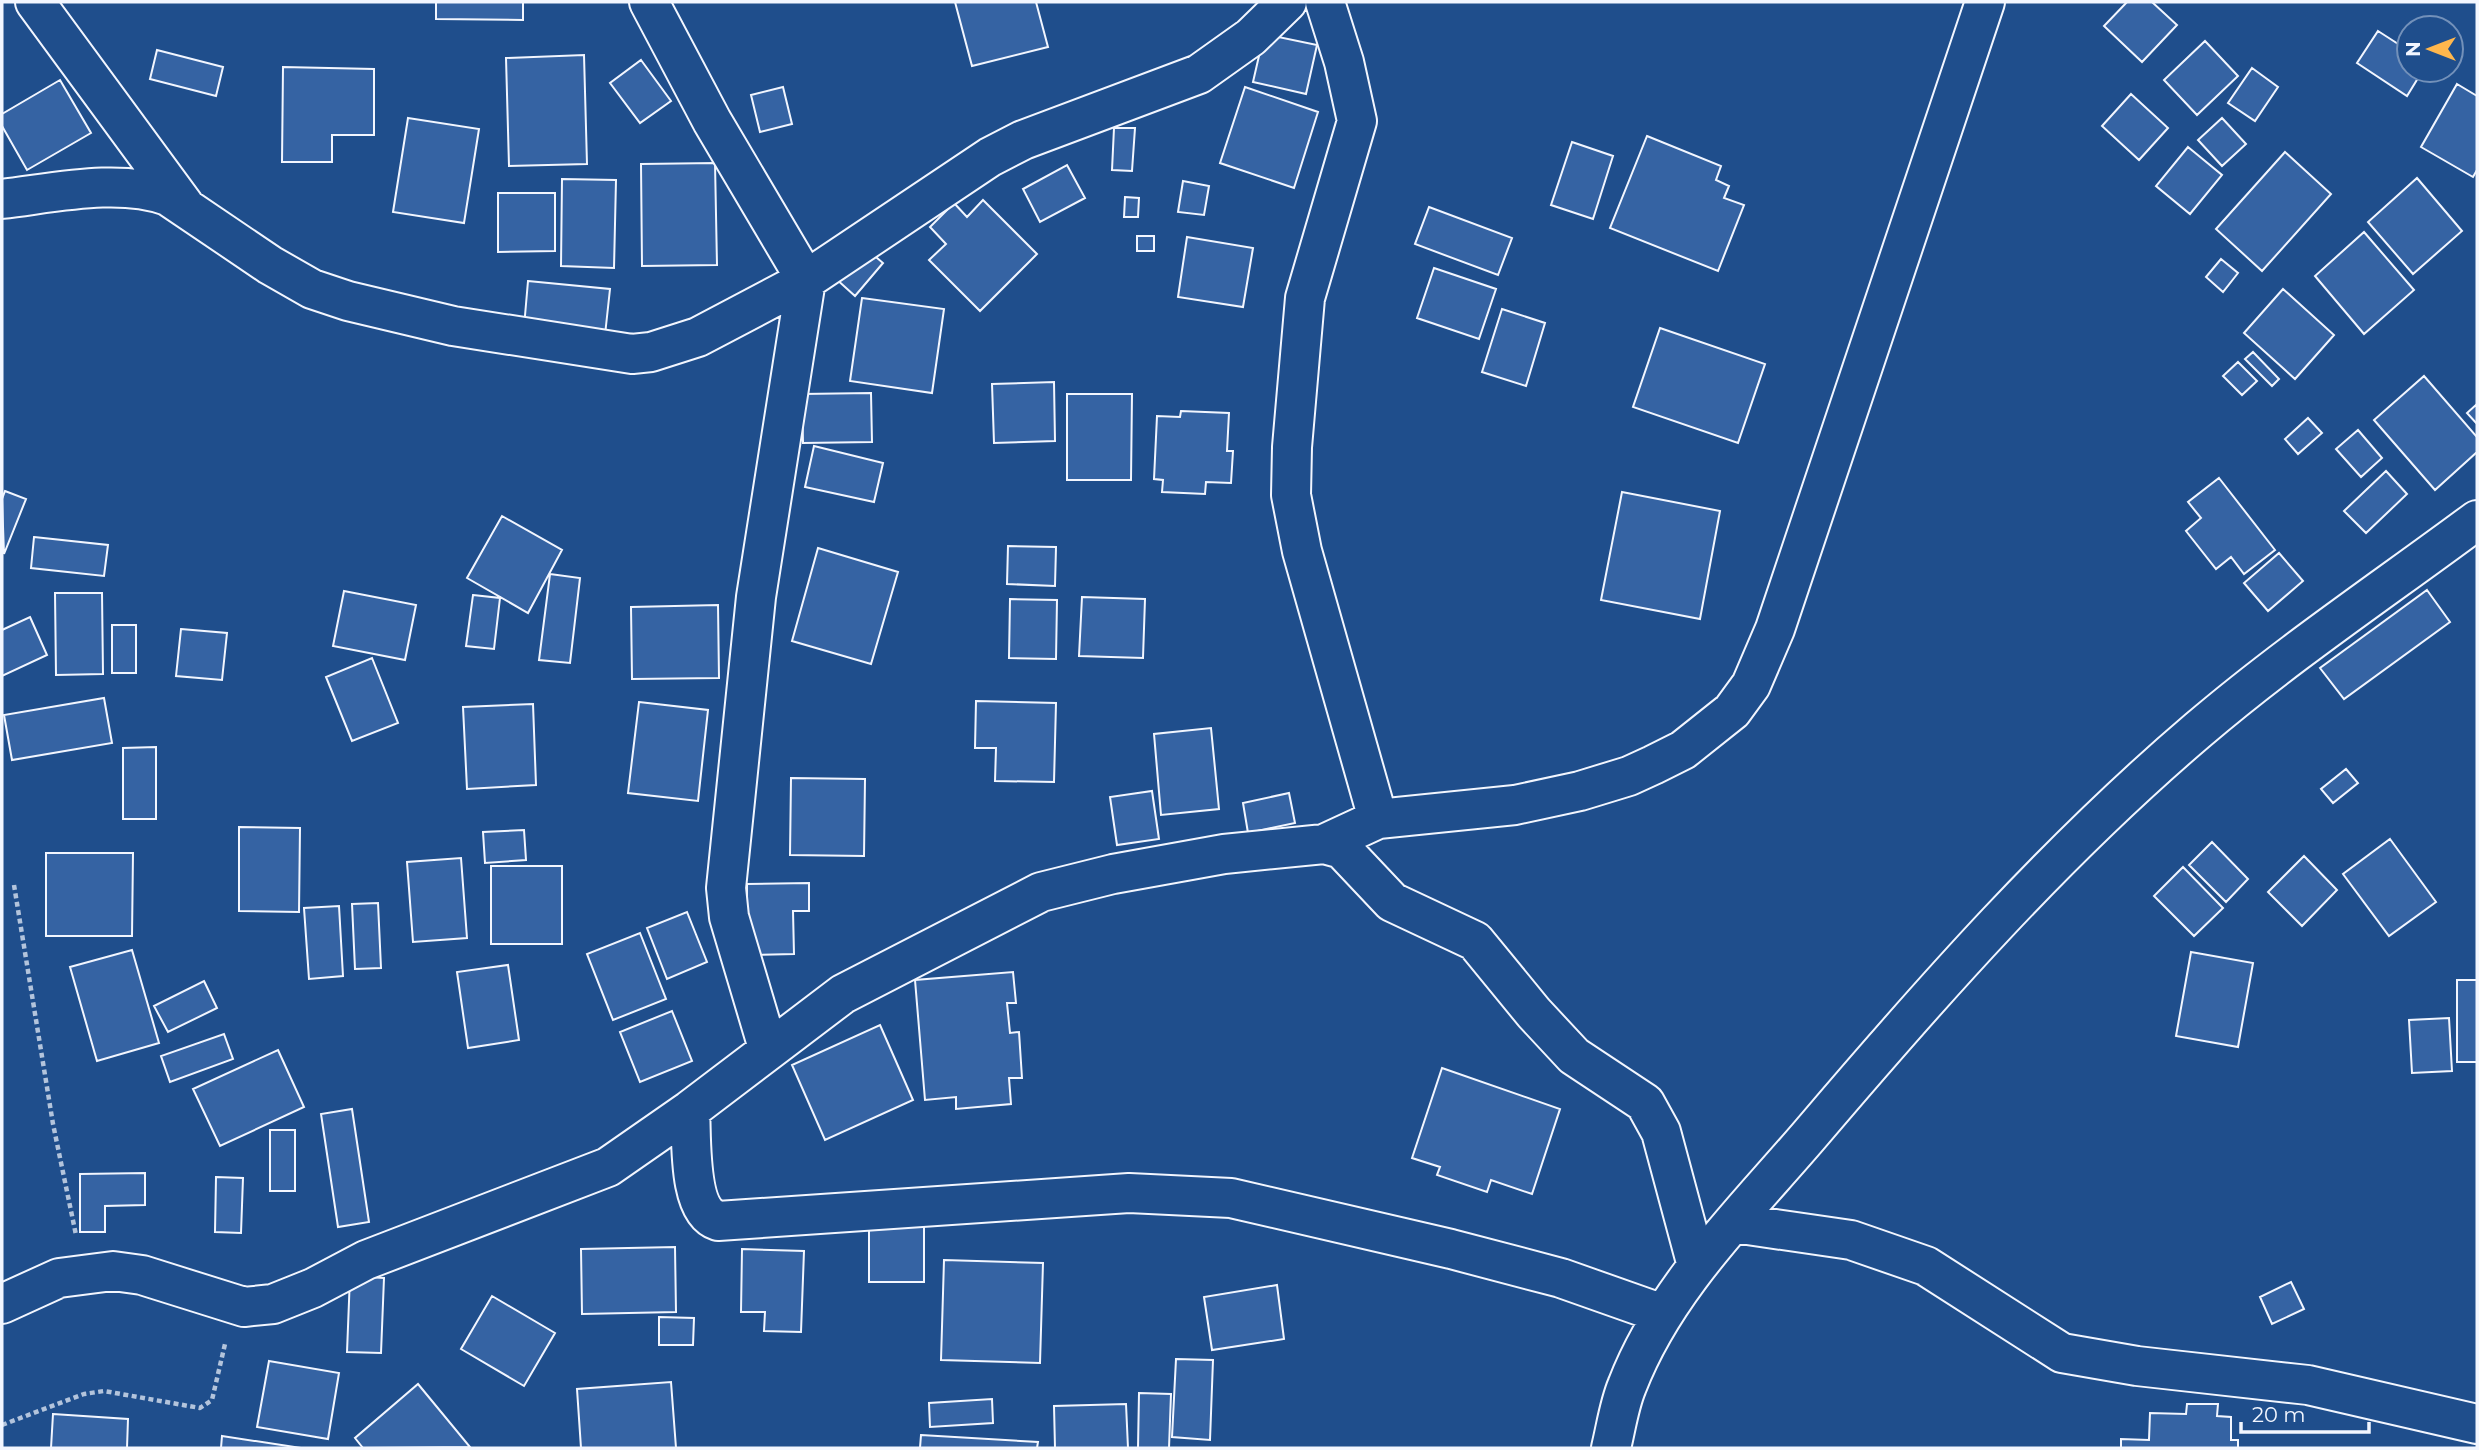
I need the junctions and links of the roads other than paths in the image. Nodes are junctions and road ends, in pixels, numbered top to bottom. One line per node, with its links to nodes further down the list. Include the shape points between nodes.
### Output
1 (35, 2): 7 (street)
2 (649, 2): 8 (street, via 712,121)
3 (1287, 2): 8 (street, via 1216,65 990,157)
4 (1325, 2): 10 (street, via 1357,121 1305,298 1291,495 1302,551)
5 (1985, 2): 10 (street, via 1775,629 1751,685 1732,712 1683,750 1629,776 1515,805)
6 (2, 199): 7 (street, via 132,188 152,191)
7 (185, 207): 8 (street, via 312,289 453,326 611,352 651,352 698,337)
8 (806, 280): 12 (street, via 756,597 726,888 729,917)
9 (2477, 520): 14 (street, via 2367,598 2199,729 2056,860)
10 (1378, 819): 11 (street)
11 (1324, 844): 12 (street, via 1224,854 1041,892 843,993); 15 (street, via 1342,849 1392,902 1475,941 1574,1056 1645,1103 1661,1132)
12 (768, 1048): 13 (street)
13 (691, 1110): 16 (street, via 608,1167 366,1260 272,1304 244,1307 142,1275 113,1271 59,1278); 17 (street, via 695,1191 707,1214 718,1221 1129,1193 1231,1198 1561,1278)
14 (1734, 1223): 15 (street); 18 (street, via 1851,1240 1926,1266 2062,1353 2308,1385)
15 (1698, 1266): 17 (street)
16 (2, 1304)
17 (1664, 1314): 19 (street, via 1626,1387)
18 (2477, 1424)
19 (1611, 1448)

